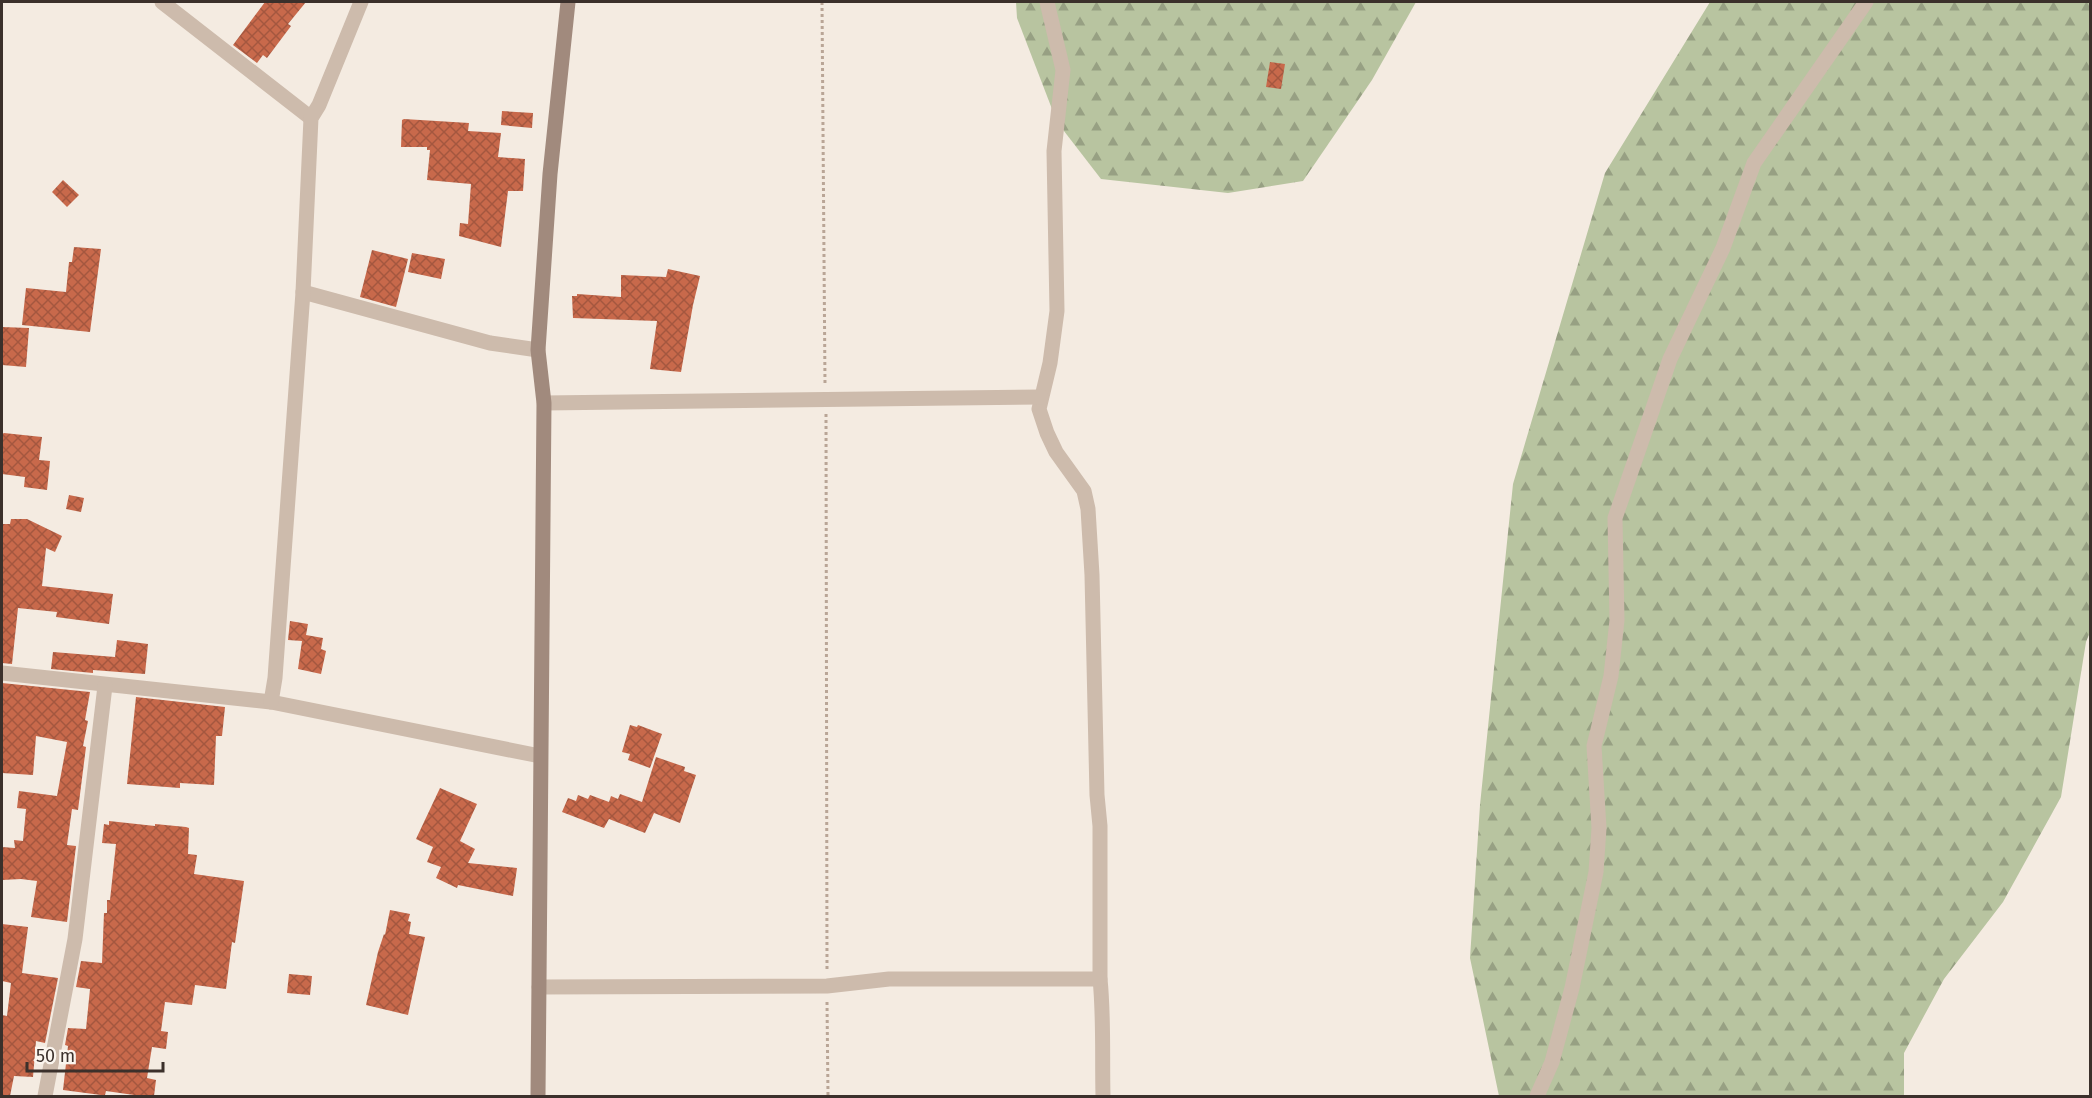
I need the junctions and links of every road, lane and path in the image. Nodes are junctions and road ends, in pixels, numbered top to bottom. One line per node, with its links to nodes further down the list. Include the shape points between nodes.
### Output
1 (162, 2): 7 (street)
2 (361, 2): 7 (street)
3 (568, 2): 9 (street, via 550,174)
4 (822, 2): 11 (path)
5 (1047, 2): 10 (street, via 1064,70 1054,151 1057,311)
6 (1866, 2): 24 (street, via 1754,163 1722,248 1670,359 1615,518 1617,620 1611,676 1594,746 1599,828 1596,872 1572,988 1552,1062)
7 (311, 118): 8 (street)
8 (303, 292): 9 (street, via 490,343); 15 (street)
9 (538, 350): 12 (street)
10 (1041, 397): 11 (street); 17 (street, via 1039,408 1047,433 1084,490 1088,509 1100,826)
11 (826, 400): 12 (street); 18 (path)
12 (544, 403): 16 (street)
13 (2, 673): 14 (street)
14 (105, 686): 15 (street); 20 (street, via 75,939)
15 (271, 702): 16 (street)
16 (540, 756): 19 (street)
17 (1100, 979): 18 (street, via 889,979); 23 (street)
18 (827, 986): 19 (street); 22 (path)
19 (539, 987): 21 (street)
20 (48, 1096)
21 (538, 1096)
22 (828, 1096)
23 (1103, 1096)
24 (1537, 1096)

